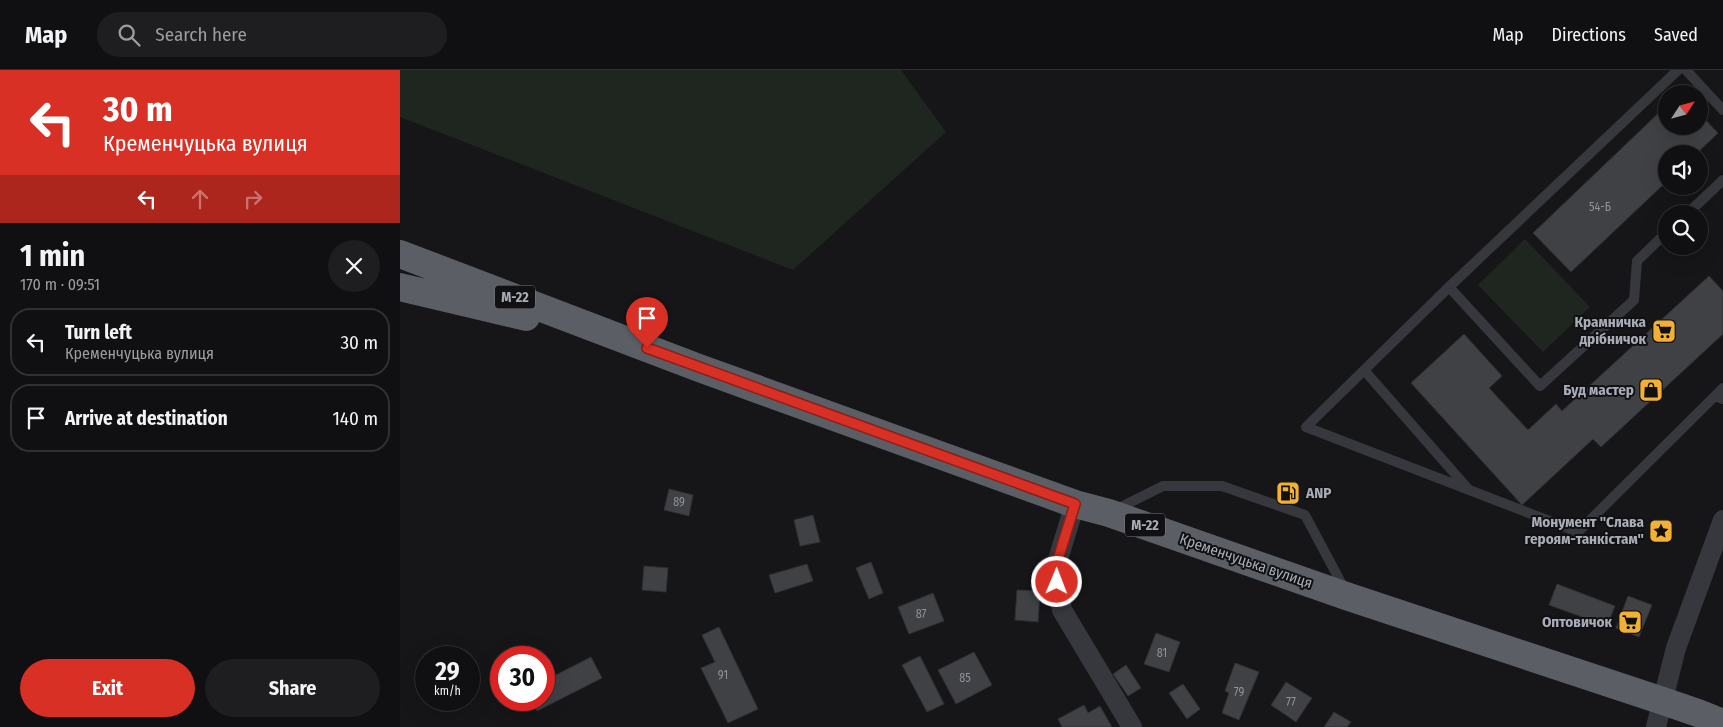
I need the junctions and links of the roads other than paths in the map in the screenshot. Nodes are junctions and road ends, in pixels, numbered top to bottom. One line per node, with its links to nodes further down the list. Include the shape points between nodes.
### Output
1 (1678, 70): 9 (lane)
2 (1686, 70): 3 (lane)
3 (1723, 110)
4 (1723, 180): 5 (lane)
5 (1697, 205)
6 (1658, 241): 9 (lane, via 1637,261 1634,300 1540,386)
7 (400, 254): 10 (highway, М-22)
8 (400, 287): 10 (highway, М-22)
9 (1449, 287): 11 (lane)
10 (630, 342): 14 (highway, Кременчуцька вулиця / М-22)
11 (1364, 370): 13 (lane); 13 (lane, via 1306,427)
12 (1720, 394): 13 (lane, via 1578,532)
13 (1470, 491)
14 (1075, 504): 15 (highway, Кременчуцька вулиця / М-22); 20 (street, via 1055,569 1062,610)
15 (1109, 513): 17 (highway, Кременчуцька вулиця / М-22); 17 (lane, via 1163,486 1222,486 1305,515)
16 (1723, 520): 18 (street, via 1676,648)
17 (1349, 598): 18 (highway, Кременчуцька вулиця / М-22)
18 (1663, 701): 19 (highway, Кременчуцька вулиця / М-22); 21 (street)
19 (1723, 723)
20 (1132, 727)
21 (1656, 727)

